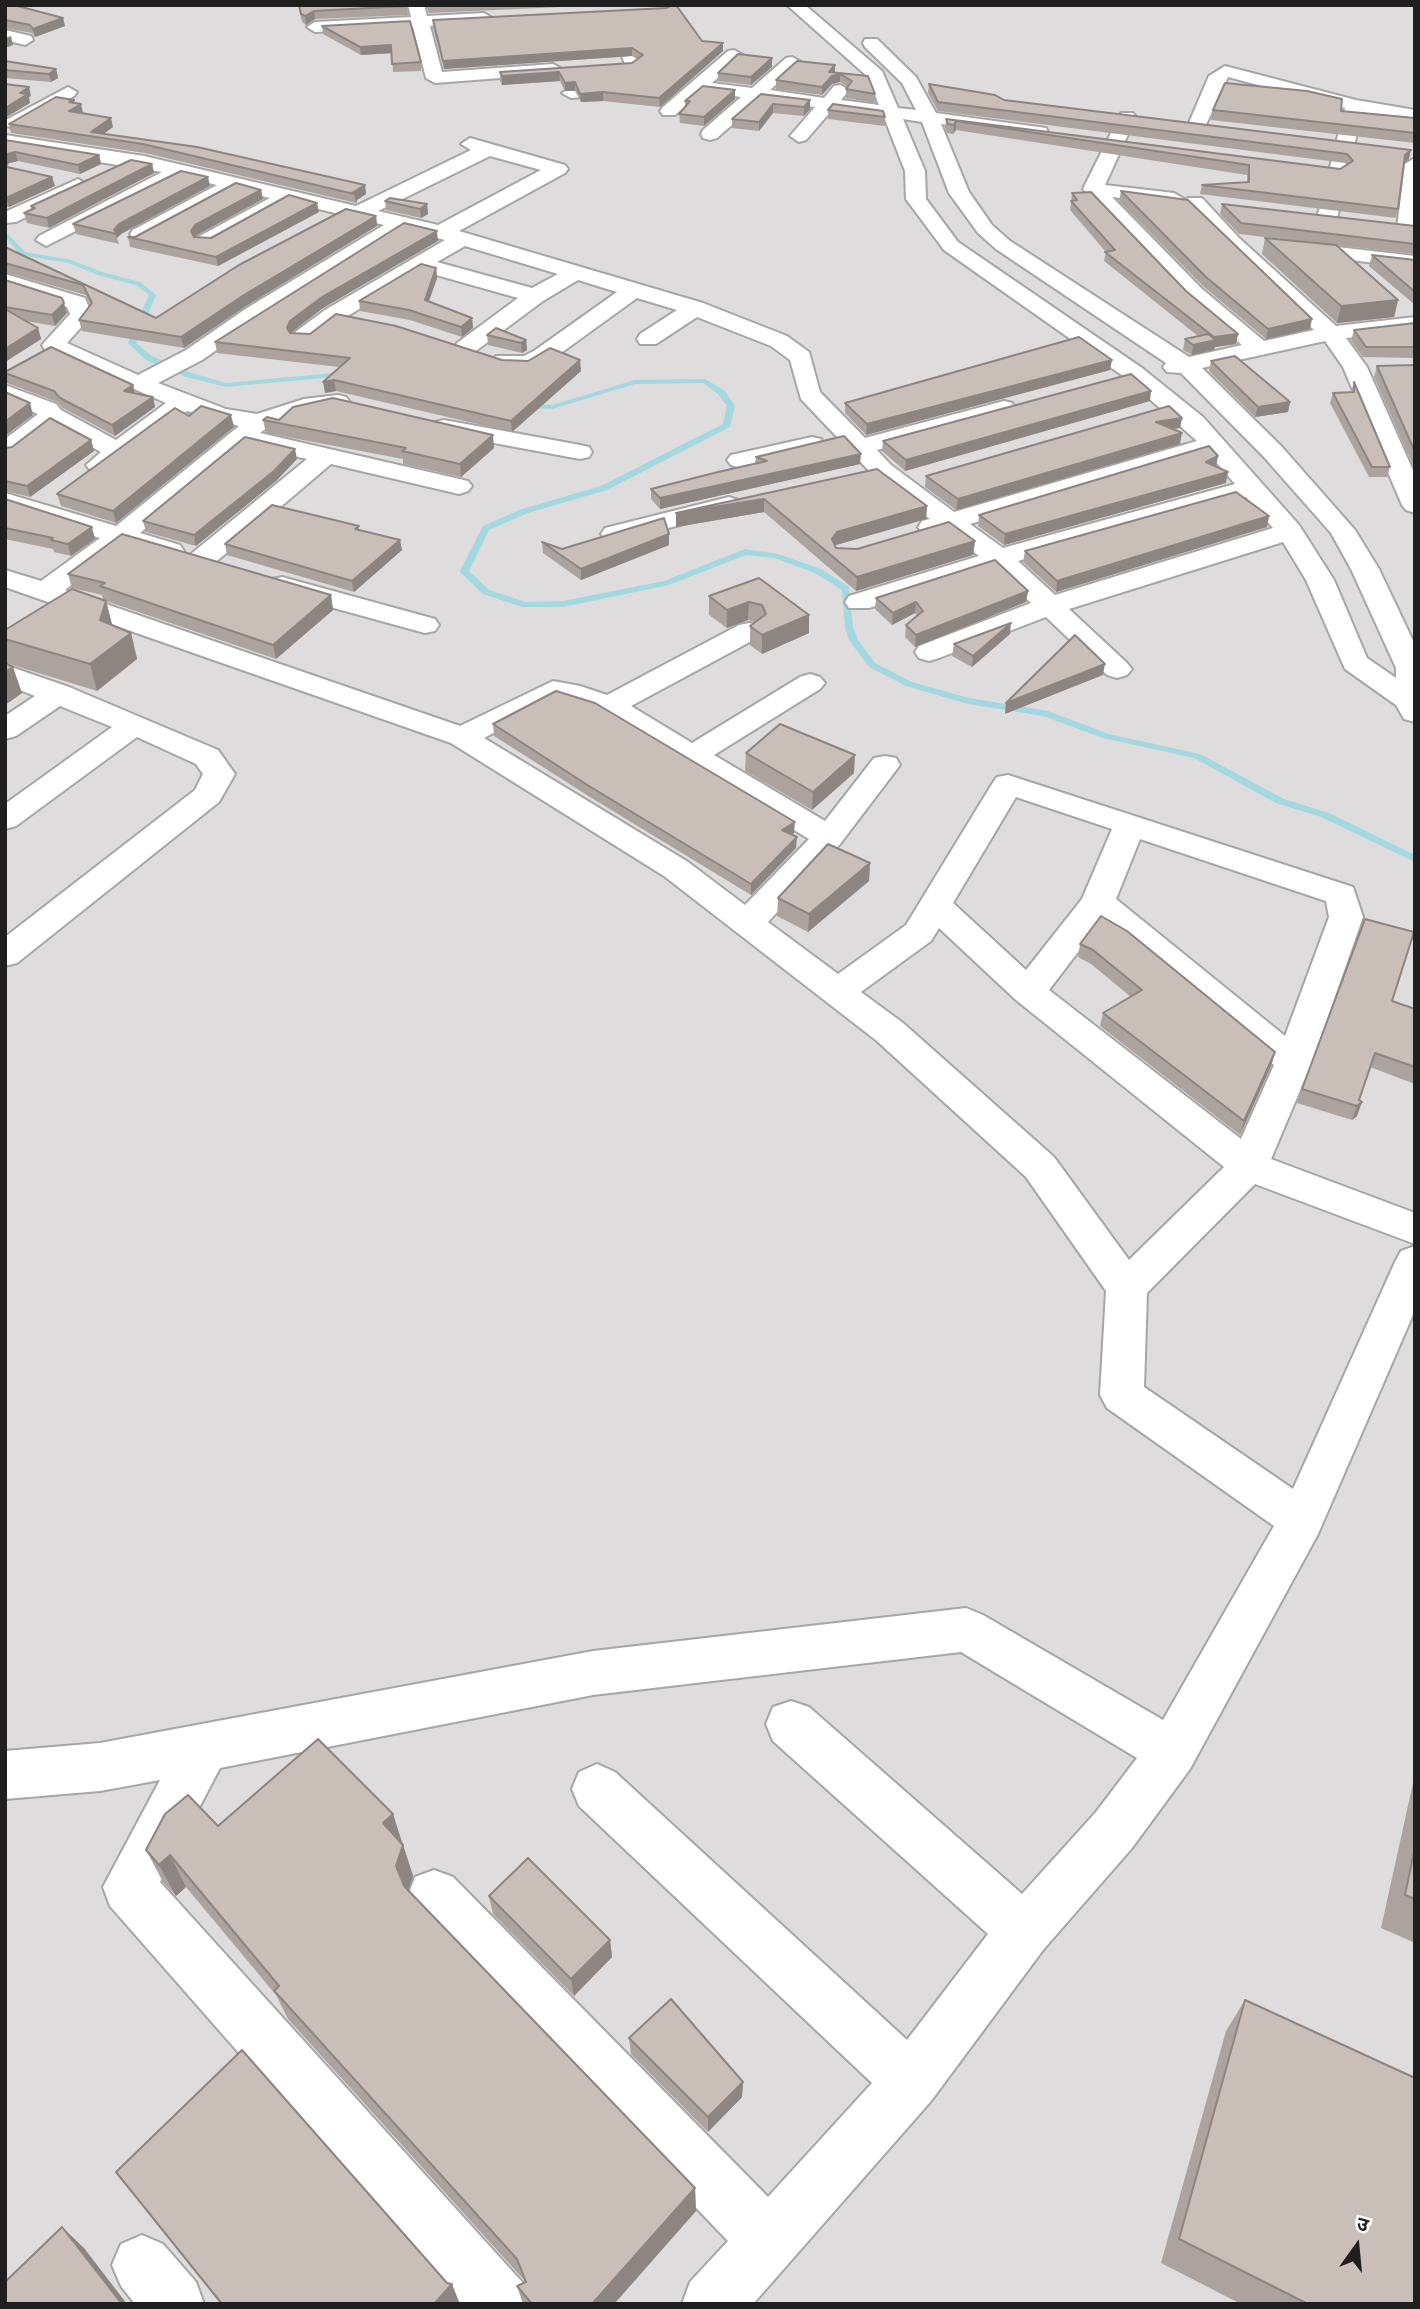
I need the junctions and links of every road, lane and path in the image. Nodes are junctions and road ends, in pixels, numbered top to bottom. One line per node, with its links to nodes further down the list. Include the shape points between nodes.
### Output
1 (796, 5): 8 (street)
2 (620, 11): 19 (street, via 589,13 599,32 616,32 624,38 626,64 643,88)
3 (417, 12): 4 (street); 5 (street); 13 (street, via 435,78)
4 (501, 12)
5 (313, 22)
6 (5, 35): 7 (street)
7 (25, 40)
8 (841, 43): 14 (street); 18 (street, via 863,36 904,72)
9 (556, 47): 13 (street, via 567,69)
10 (492, 50): 13 (street)
11 (734, 55): 15 (street)
12 (792, 62): 21 (street)
13 (498, 73)
14 (882, 85): 18 (street); 22 (street, via 846,82); 29 (street)
15 (698, 86): 21 (street); 24 (street)
16 (1287, 86): 23 (street); 25 (street); 32 (street, via 1225,71 1218,76)
17 (43, 90): 28 (street, via 68,92)
18 (915, 90): 20 (street); 35 (street)
19 (571, 93)
20 (941, 93)
21 (755, 94): 22 (street); 36 (street)
22 (828, 104): 29 (street); 37 (street)
23 (1355, 105): 27 (street); 42 (street)
24 (669, 111)
25 (1281, 111)
26 (5, 114): 28 (street)
27 (1415, 116)
28 (25, 117): 33 (street)
29 (892, 119): 35 (street); 91 (street, via 915,171 916,199 951,246)
30 (1150, 119): 41 (street, via 1120,116)
31 (1174, 122): 32 (street)
32 (1197, 125): 34 (street)
33 (5, 128)
34 (1221, 129)
35 (933, 130): 38 (street); 89 (street, via 958,193 985,229)
36 (710, 134)
37 (799, 136)
38 (1061, 136)
39 (5, 141): 44 (street)
40 (1322, 141): 42 (street)
41 (1106, 142): 43 (street); 56 (street)
42 (1352, 144): 50 (street)
43 (1138, 146)
44 (61, 149): 46 (street); 47 (street)
45 (1410, 155): 60 (street)
46 (131, 160): 49 (street); 53 (street)
47 (28, 164)
48 (1314, 167): 50 (street)
49 (180, 170): 54 (street); 72 (street)
50 (1338, 170): 66 (street)
51 (1177, 175): 59 (street)
52 (57, 178): 53 (street)
53 (83, 183): 58 (street)
54 (237, 183): 57 (street); 73 (street)
55 (17, 189): 58 (street)
56 (1093, 189): 59 (street); 98 (street, via 1194,294)
57 (289, 195): 63 (street); 74 (street)
58 (52, 198): 65 (street)
59 (1166, 198): 61 (street)
60 (1413, 199): 70 (street)
61 (1195, 202): 62 (street); 75 (street)
62 (1230, 206)
63 (351, 211): 67 (street); 69 (street); 71 (street, via 479,147 558,169)
64 (1302, 215): 66 (street)
65 (9, 218)
66 (1326, 218): 68 (street)
67 (320, 222)
68 (1353, 222)
69 (401, 223): 71 (street); 104 (street)
70 (1405, 228)
71 (451, 235): 78 (street); 79 (street)
72 (46, 240)
73 (130, 240)
74 (205, 241)
75 (1232, 242): 76 (street); 90 (street)
76 (1337, 252): 77 (street); 80 (street)
77 (1415, 262)
78 (417, 263): 83 (street); 86 (street)
79 (576, 272): 82 (street); 83 (street)
80 (1366, 278)
81 (5, 280): 96 (street, via 77,303 81,315)
82 (635, 289): 85 (street); 97 (street, via 527,363 510,363)
83 (535, 296): 97 (street)
84 (1395, 304): 88 (street)
85 (695, 308): 93 (street); 112 (street, via 779,341 801,357 809,394)
86 (333, 315): 87 (street); 92 (street)
87 (360, 320)
88 (1415, 323): 90 (street)
89 (1127, 326): 91 (street); 99 (street)
90 (1331, 333): 98 (street); 102 (street)
91 (1079, 336): 95 (street); 103 (street)
92 (302, 338)
93 (648, 339)
94 (440, 340): 97 (street)
95 (1054, 344)
96 (53, 345): 100 (street); 104 (street)
97 (466, 348)
98 (1259, 348): 99 (street)
99 (1203, 363): 103 (street); 152 (street, via 1342,530 1411,668)
100 (17, 367)
101 (1379, 367): 102 (street)
102 (1355, 368): 132 (street)
103 (1134, 373): 105 (street); 110 (street)
104 (149, 380): 108 (street)
105 (1099, 383)
106 (5, 392): 114 (street, via 48,409)
107 (1033, 400): 117 (street)
108 (184, 401): 116 (street); 120 (street)
109 (849, 402): 112 (street)
110 (1174, 404): 113 (street); 118 (street)
111 (359, 407): 116 (street, via 335,401 319,403)
112 (823, 410): 117 (street)
113 (1148, 412)
114 (52, 415): 119 (street); 120 (street)
115 (420, 421): 121 (street)
116 (250, 429): 122 (street); 136 (street)
117 (854, 441): 123 (street); 126 (street)
118 (1214, 444): 128 (street); 133 (street)
119 (5, 451)
120 (118, 451): 129 (street)
121 (580, 452)
122 (326, 456): 127 (street); 136 (street, via 213,564)
123 (740, 460)
124 (928, 476): 126 (street)
125 (855, 477): 126 (street)
126 (892, 477): 133 (street)
127 (459, 486)
128 (1253, 487): 134 (street); 138 (street)
129 (57, 494): 130 (street); 136 (street)
130 (5, 501)
131 (747, 501): 137 (street)
132 (1415, 505)
133 (950, 520): 135 (street); 138 (street)
134 (1290, 531): 143 (street); 152 (street, via 1320,580 1355,663)
135 (911, 533)
136 (120, 536): 141 (street)
137 (587, 542)
138 (999, 558): 142 (street); 143 (street)
139 (5, 578): 141 (street)
140 (262, 579): 144 (street)
141 (44, 592): 155 (street)
142 (859, 602)
143 (1049, 606): 146 (street); 147 (street)
144 (425, 625)
145 (748, 631): 151 (street)
146 (929, 652)
147 (1117, 669)
148 (5, 674): 150 (street)
149 (810, 683): 156 (street)
150 (59, 693): 153 (street); 154 (street)
151 (609, 706): 155 (street, via 553,690); 156 (street)
152 (1412, 707)
153 (134, 725): 158 (street); 164 (street, via 207,757 219,774 208,795)
154 (5, 730)
155 (462, 737): 163 (street, via 676,869)
156 (692, 756): 160 (street)
157 (885, 765): 160 (street)
158 (5, 819)
159 (1129, 824): 161 (street); 162 (street, via 1008,784); 167 (street, via 1341,895 1346,917)
160 (829, 836): 163 (street)
161 (1098, 902): 166 (street); 167 (street)
162 (936, 906): 165 (street, via 919,933); 166 (street)
163 (747, 923): 165 (street)
164 (5, 955)
165 (837, 992): 171 (street, via 890,1032 1040,1167)
166 (1028, 992): 168 (street)
167 (1294, 1062): 168 (street)
168 (1249, 1166): 169 (street); 171 (street)
169 (1415, 1229)
170 (1415, 1262): 172 (street)
171 (1126, 1288): 172 (street, via 1122,1395)
172 (1302, 1520): 175 (street)
173 (791, 1724): 179 (street)
174 (204, 1748): 175 (street, via 593,1673 967,1630); 176 (street, via 100,1767); 182 (street, via 129,1887)
175 (1172, 1752): 179 (street, via 1114,1830)
176 (5, 1775)
177 (597, 1789): 180 (street)
178 (434, 1896): 181 (street)
179 (1024, 1931): 180 (street)
180 (911, 2081): 181 (street)
181 (769, 2240): 183 (street)
182 (500, 2304)
183 (712, 2304)

